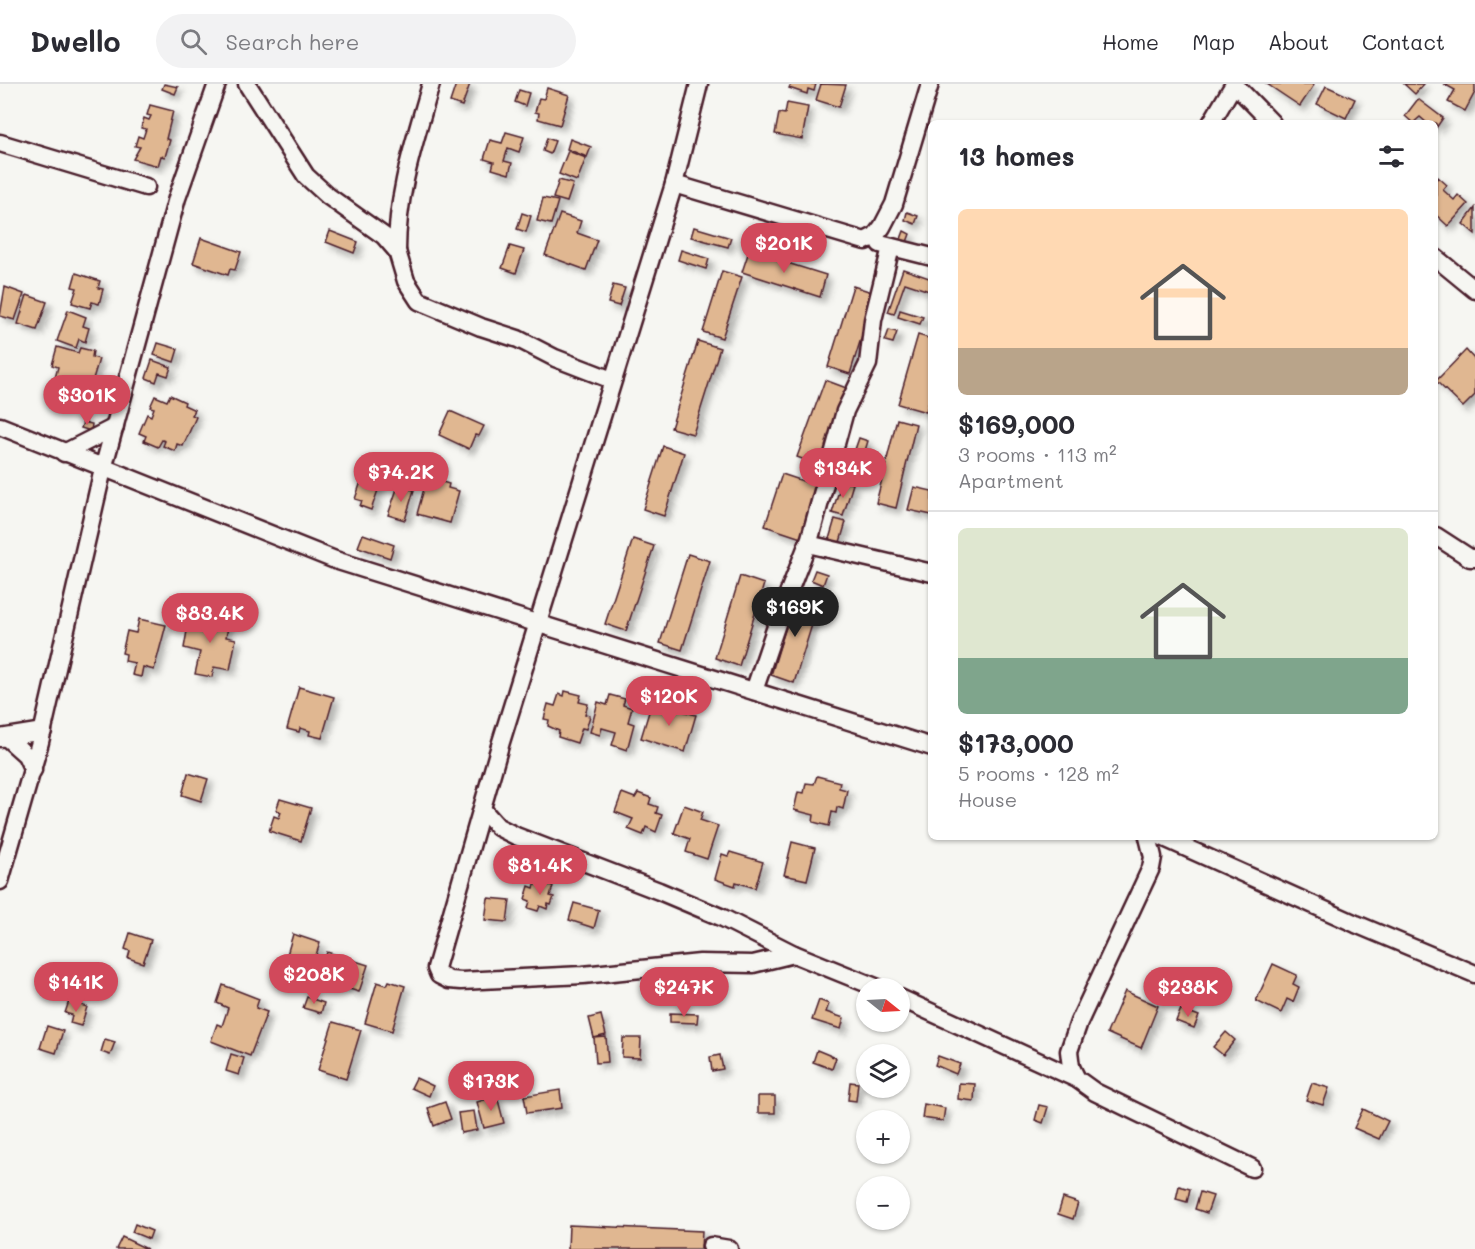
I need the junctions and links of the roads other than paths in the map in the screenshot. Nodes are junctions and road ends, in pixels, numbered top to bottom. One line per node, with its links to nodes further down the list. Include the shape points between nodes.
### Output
1 (217, 84): 19 (street, via 177,198)
2 (247, 84): 13 (street, via 306,176 384,236)
3 (431, 84): 13 (street, via 403,181 397,215)
4 (699, 84): 9 (street)
5 (930, 84): 11 (street, via 894,204 875,236)
6 (1213, 120): 7 (street, via 1234,84)
7 (1269, 120)
8 (0, 143): 10 (street)
9 (674, 184): 11 (street); 17 (street)
10 (146, 186)
11 (865, 241): 12 (street)
12 (891, 247): 14 (street); 23 (street, via 873,320 868,364 845,411)
13 (397, 251): 17 (street, via 406,281 419,301)
14 (928, 255)
15 (1438, 260): 16 (street)
16 (1475, 290)
17 (612, 380): 26 (street)
18 (0, 426): 20 (street)
19 (115, 427): 20 (street); 21 (street)
20 (64, 453): 21 (street)
21 (103, 469): 26 (street, via 335,560); 28 (street)
22 (1438, 537): 24 (street)
23 (808, 544): 25 (street); 27 (street)
24 (1473, 559)
25 (928, 572)
26 (539, 625): 27 (street); 32 (street)
27 (754, 690): 30 (street)
28 (43, 731): 29 (street); 31 (street)
29 (4, 738): 31 (street, via 26,755)
30 (928, 746)
31 (33, 770): 35 (street)
32 (482, 810): 36 (street, via 498,827 516,836 668,894); 36 (street, via 436,968 448,980 583,975 700,963 753,964)
33 (1149, 840): 40 (street, via 1151,868 1078,1022 1069,1051)
34 (1169, 840): 37 (street)
35 (0, 881)
36 (794, 954): 38 (street)
37 (1475, 974)
38 (856, 979)
39 (910, 1003): 40 (street)
40 (1077, 1079): 41 (street, via 1095,1092)
41 (1252, 1168)
42 (711, 1246): 43 (street)
43 (729, 1249)

